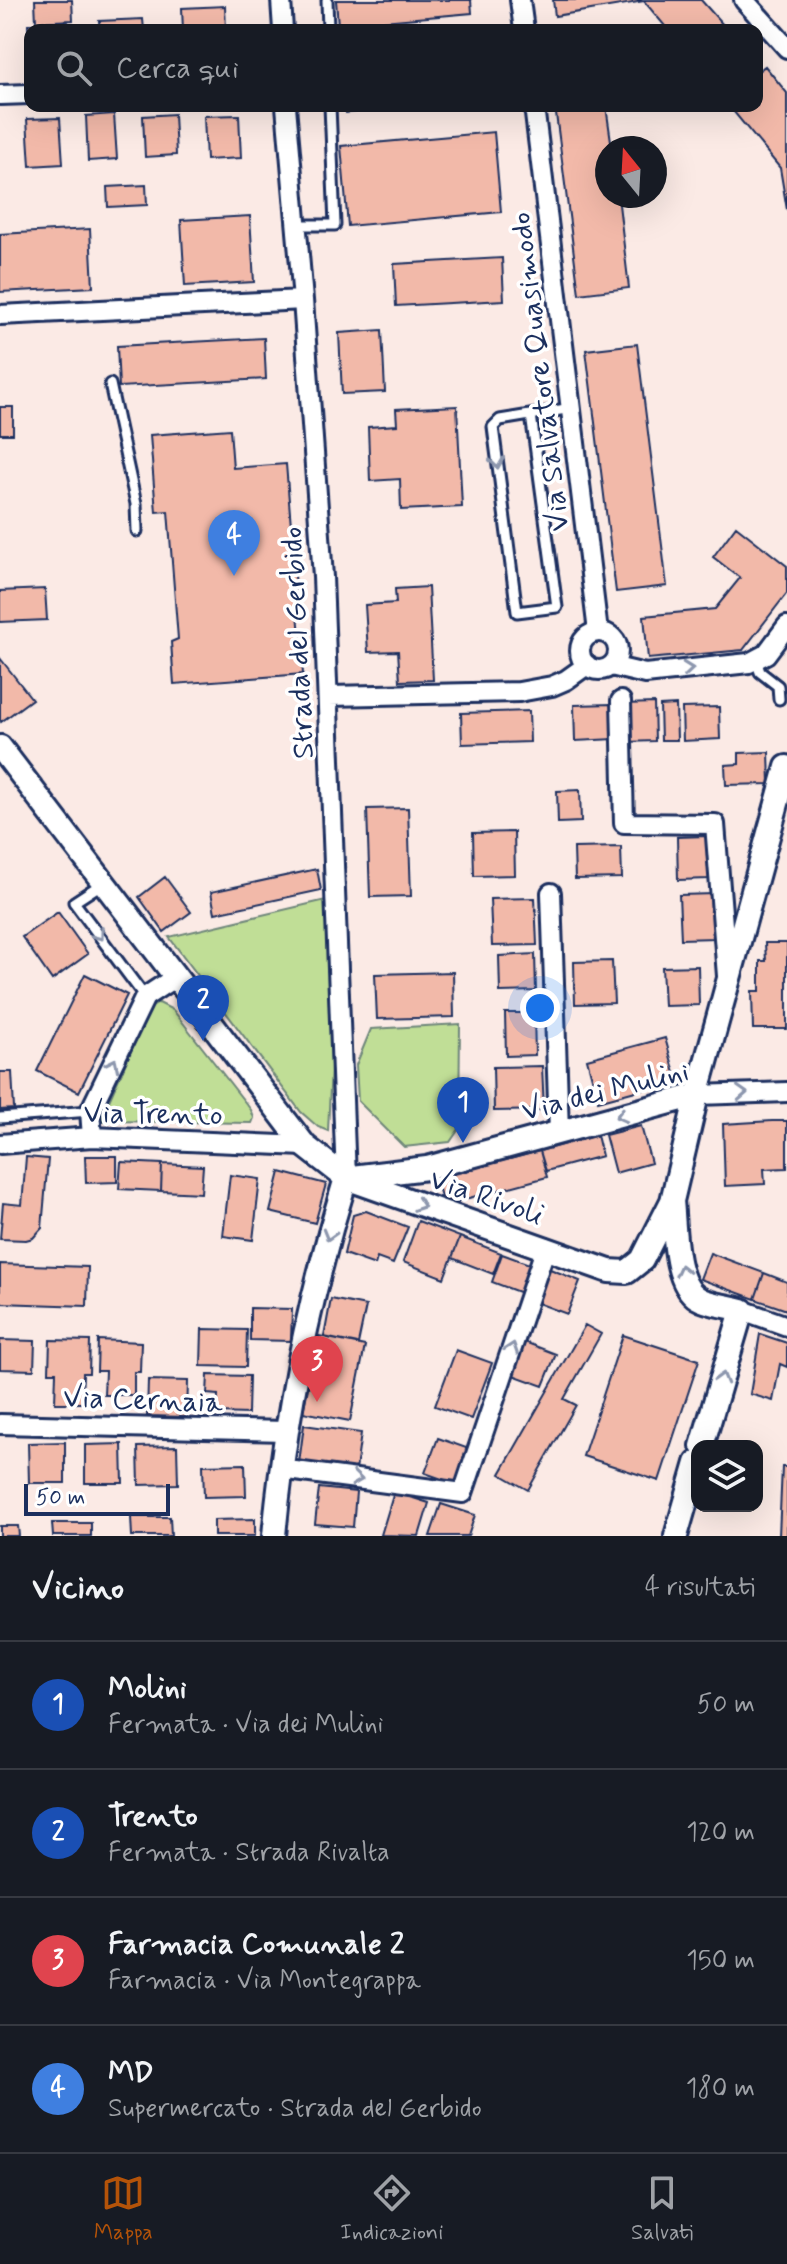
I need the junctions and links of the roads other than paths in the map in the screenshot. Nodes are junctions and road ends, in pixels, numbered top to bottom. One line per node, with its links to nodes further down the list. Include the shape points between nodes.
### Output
1 (281, 0): 5 (street)
2 (327, 0): 6 (lane)
3 (520, 0): 7 (street)
4 (744, 0): 8 (street)
5 (283, 24)
6 (328, 24)
7 (523, 24)
8 (787, 48)
9 (24, 94): 10 (street)
10 (0, 95)
11 (287, 112): 14 (street, Strada del Gerbido)
12 (330, 112): 14 (lane, via 335,225)
13 (535, 112): 18 (street, Via Salvatore Quasimodo)
14 (297, 225): 15 (street, Strada del Gerbido)
15 (303, 300): 16 (street); 26 (street, Strada del Gerbido)
16 (0, 315)
17 (110, 384): 20 (lane)
18 (572, 408): 19 (lane); 22 (street, Via Salvatore Quasimodo)
19 (531, 415): 19 (lane, one-way to 19, via 500,420 493,427 517,612 557,607)
20 (137, 531)
21 (787, 626): 23 (street)
22 (598, 632): 24 (street, via 580,648); 25 (street, Via Salvatore Quasimodo, via 617,644)
23 (756, 660): 25 (street, one-way to 23, via 645,674); 27 (lane, via 760,672 778,686)
24 (587, 665): 25 (street, via 599,670); 26 (street, via 552,686 519,692)
25 (611, 666)
26 (329, 696): 44 (street, Strada del Gerbido)
27 (779, 699)
28 (621, 701): 34 (street, via 624,823 715,824)
29 (0, 747): 31 (street, Via Rivoli)
30 (787, 767): 34 (street)
31 (103, 883): 33 (street, Via Rivoli); 35 (lane, one-way to 35, via 74,902)
32 (551, 893): 40 (street)
33 (174, 978): 35 (street); 43 (street, Via Rivoli)
34 (727, 980): 37 (street)
35 (145, 997): 38 (street, one-way to 35)
36 (787, 1092): 37 (street, Via dei Mulini, one-way to 36)
37 (697, 1095): 40 (street, Via dei Mulini, one-way to 40); 45 (street)
38 (90, 1111): 39 (lane, Via Trento); 41 (street)
39 (0, 1118)
40 (559, 1132): 44 (street, Via dei Mulini, via 427,1168)
41 (92, 1137): 42 (street, Via Trento); 43 (street, Via Trento)
42 (0, 1144)
43 (305, 1146): 44 (street, Via Rivoli)
44 (346, 1178): 46 (street, Via Rivoli, one-way to 46); 50 (street, one-way to 50, via 313,1293)
45 (672, 1201): 46 (street, Via Rivoli, via 642,1260 627,1272 609,1271); 47 (street, one-way to 45, via 699,1298 684,1282)
46 (546, 1247): 52 (street, one-way to 46, via 463,1493)
47 (742, 1310): 48 (street); 51 (street, one-way to 47)
48 (787, 1326)
49 (0, 1424): 50 (street, Via Cernaia)
50 (285, 1431): 52 (street)
51 (704, 1440)
52 (280, 1469): 54 (street)
53 (691, 1484): 55 (street)
54 (274, 1536)
55 (676, 1536)

